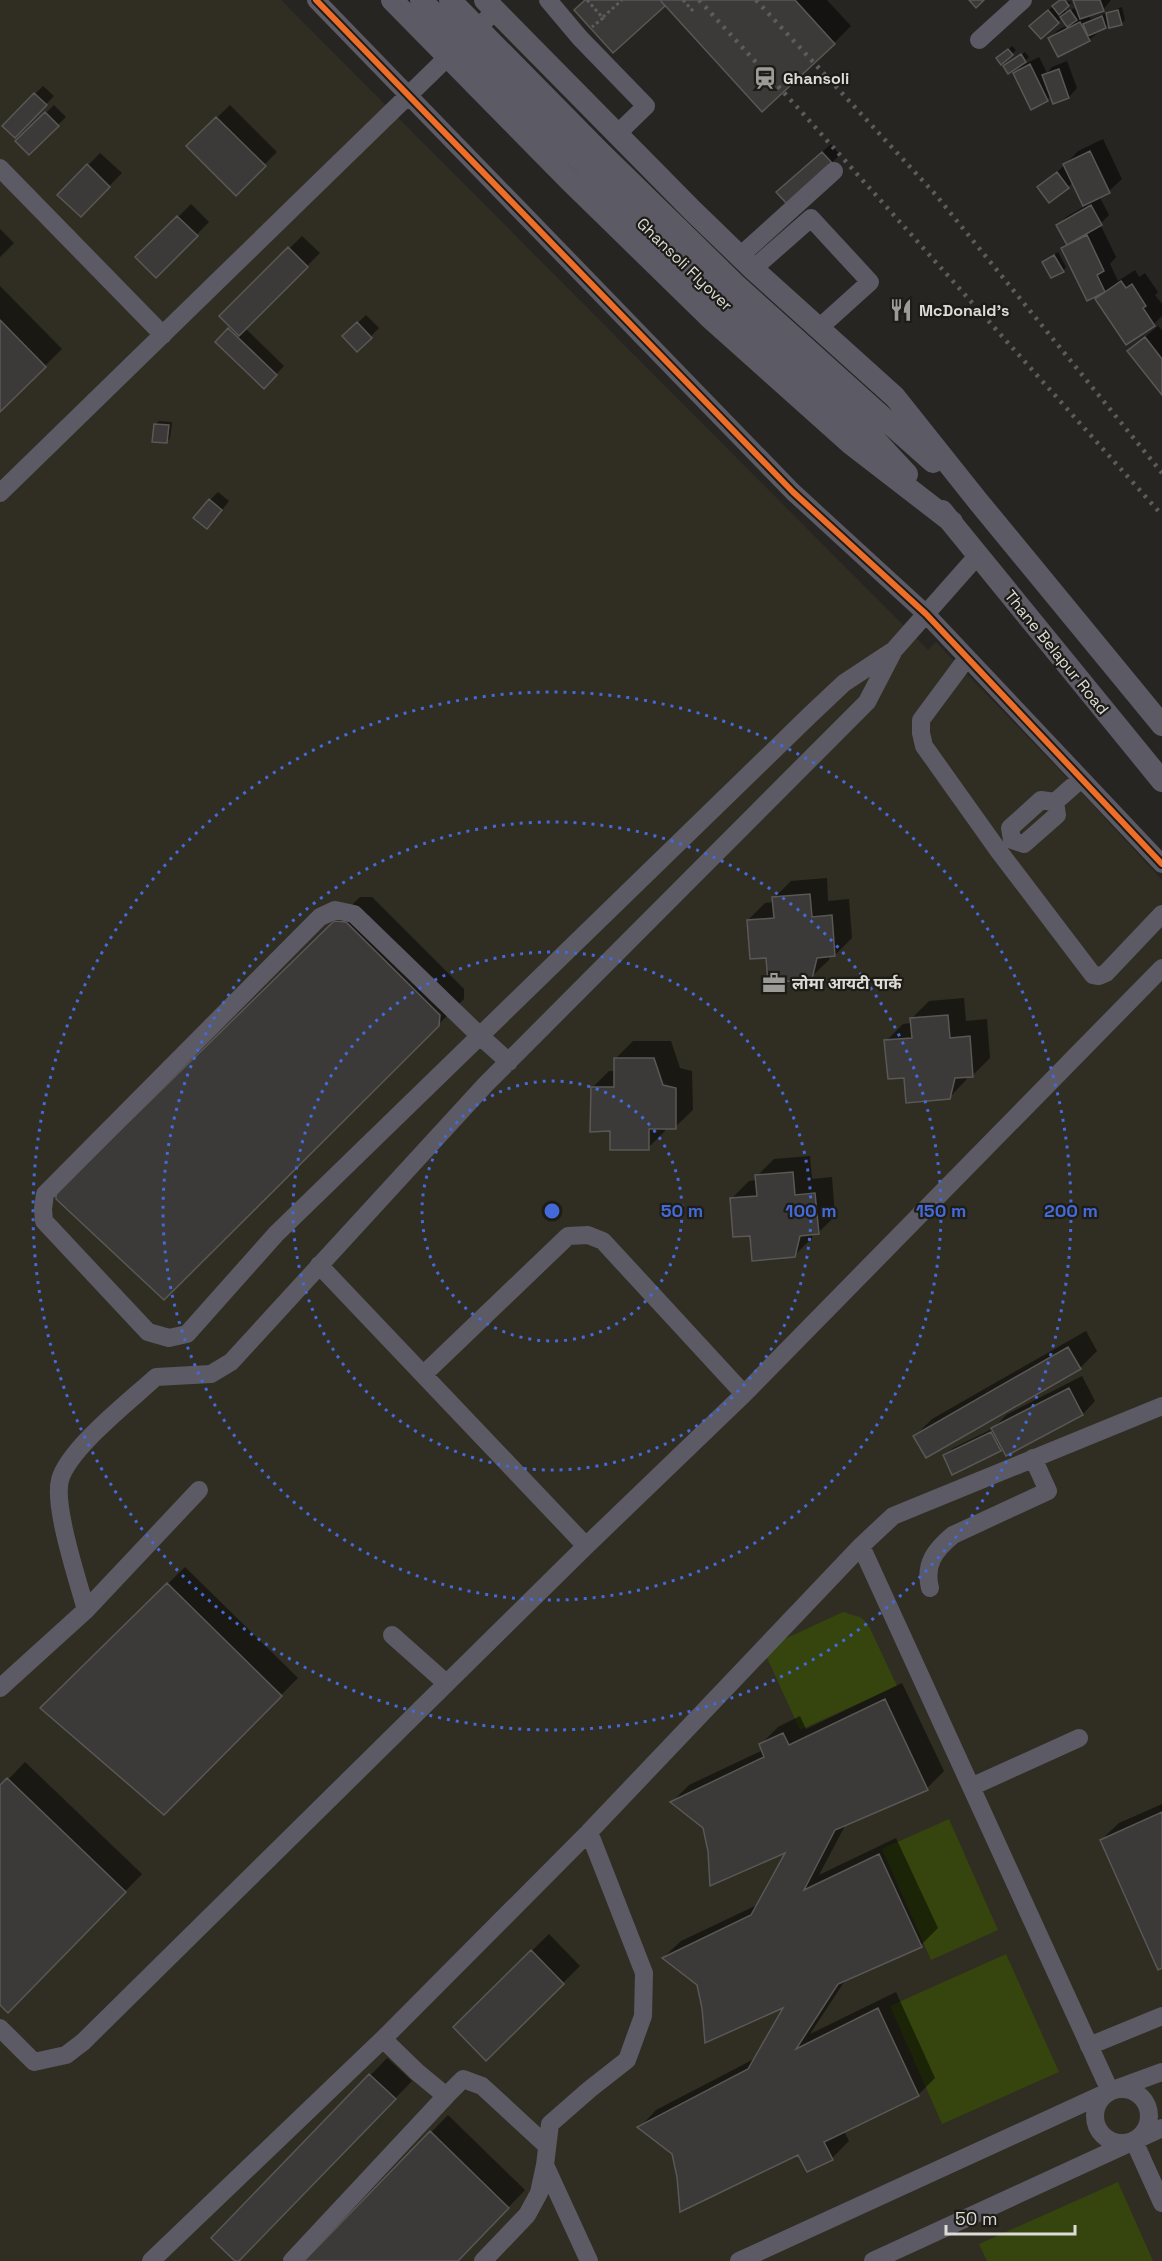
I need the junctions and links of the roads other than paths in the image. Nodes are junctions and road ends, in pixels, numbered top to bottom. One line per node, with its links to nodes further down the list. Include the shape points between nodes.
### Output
1 (316, 0): 10 (street)
2 (392, 0): 9 (main road)
3 (421, 0): 17 (main road, Ghansoli Flyover, bridge, via 723,302)
4 (450, 0): 17 (main road, Ghansoli Flyover, bridge)
5 (548, 0): 11 (street, via 646,106)
6 (1023, 0): 8 (street)
7 (490, 5): 9 (street); 11 (main road)
8 (979, 40)
9 (448, 57): 10 (street); 20 (main road, via 709,316 851,444)
10 (408, 95): 16 (street); 22 (street, via 793,492)
11 (616, 135): 14 (main road)
12 (0, 168): 16 (street)
13 (834, 171): 14 (street)
14 (747, 263): 15 (main road); 15 (street, via 811,218 870,282)
15 (819, 328): 19 (main road, via 895,397)
16 (163, 335): 18 (street)
17 (872, 422): 19 (main road, Ghansoli Flyover); 20 (main road, Ghansoli Flyover)
18 (0, 493)
19 (977, 500): 25 (main road, Thane Belapur Road)
20 (952, 522): 21 (main road, Thane Belapur Road)
21 (978, 555): 22 (street); 27 (main road, Thane Belapur Road)
22 (926, 614): 23 (street); 24 (street)
23 (894, 650): 32 (street, via 844,683); 33 (street, via 867,702)
24 (968, 658): 26 (street); 28 (street, via 921,720 921,733 924,746)
25 (1162, 725)
26 (1081, 779): 28 (street, via 1055,802 1057,815 1024,844); 29 (street)
27 (1162, 781)
28 (1005, 845): 30 (street, via 1093,975 1106,973)
29 (1162, 864)
30 (1162, 914)
31 (1162, 968): 36 (street)
32 (480, 1036): 32 (street, via 276,1234 187,1334 169,1338 148,1332 44,1221 45,1194 320,917 335,910 354,914); 33 (street)
33 (509, 1062): 34 (street)
34 (319, 1265): 35 (street); 43 (street, via 231,1362 211,1374 156,1377 74,1453 60,1480 59,1507)
35 (424, 1374): 36 (street, via 568,1236 588,1234 603,1241); 40 (street)
36 (744, 1394): 40 (street)
37 (1162, 1406): 38 (street)
38 (1033, 1458): 41 (street, via 893,1516); 42 (street, via 1048,1491 953,1535 942,1544 930,1562)
39 (199, 1490): 43 (street)
40 (586, 1546): 45 (street)
41 (861, 1546): 48 (street); 49 (street)
42 (930, 1588)
43 (86, 1610): 46 (street)
44 (392, 1635): 45 (street)
45 (446, 1683): 51 (street, via 83,2042 66,2055 34,2062)
46 (0, 1688)
47 (1080, 1738): 48 (street)
48 (971, 1787): 53 (street)
49 (589, 1832): 52 (street); 59 (street, via 644,1973 643,2016 627,2060 550,2124)
50 (1162, 2016): 53 (street)
51 (0, 2028)
52 (383, 2039): 56 (street); 62 (street)
53 (1089, 2046): 55 (street)
54 (1162, 2072): 55 (street)
55 (1110, 2091): 58 (street, via 1096,2110 1097,2127 1117,2143); 58 (street, via 1121,2088 1139,2094 1149,2109 1150,2118 1142,2135); 66 (street)
56 (446, 2096): 59 (street, via 463,2079 482,2086); 63 (street)
57 (1162, 2128): 58 (street)
58 (1134, 2141): 61 (street); 67 (street)
59 (547, 2146): 60 (street)
60 (545, 2165): 64 (street, via 527,2215); 65 (street)
61 (1162, 2204)
62 (158, 2258)
63 (292, 2261)
64 (483, 2261)
65 (589, 2261)
66 (739, 2261)
67 (873, 2261)

